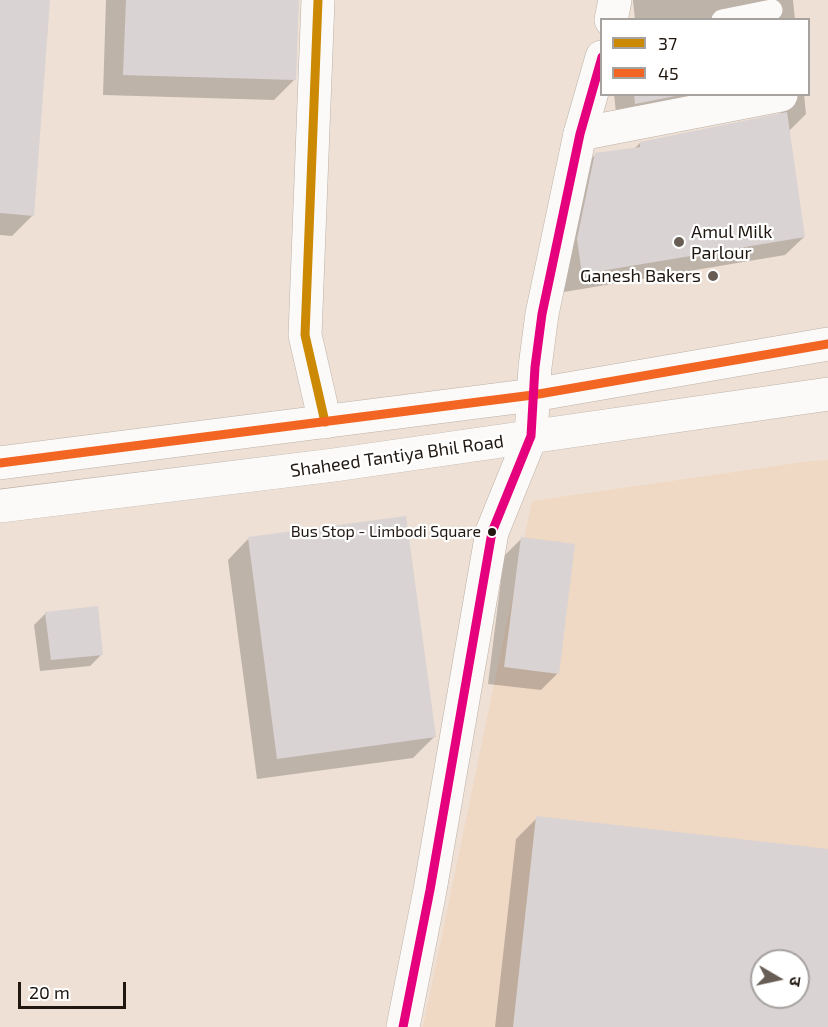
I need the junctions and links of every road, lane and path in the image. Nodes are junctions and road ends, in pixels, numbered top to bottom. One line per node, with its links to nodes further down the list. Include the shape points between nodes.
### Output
1 (318, 0): 12 (main road, via 305,335)
2 (615, 0): 4 (main road)
3 (772, 10): 5 (lane)
4 (610, 18)
5 (732, 18)
6 (600, 64): 8 (main road)
7 (776, 96): 8 (main road)
8 (580, 134): 11 (main road, via 542,314)
9 (828, 344): 11 (main road)
10 (828, 394): 13 (main road, Shaheed Tantiya Bhil Road)
11 (533, 395): 12 (main road); 13 (main road)
12 (325, 422): 14 (main road)
13 (531, 436): 15 (main road, Shaheed Tantiya Bhil Road, via 334,465); 16 (main road, via 492,532)
14 (0, 463)
15 (0, 506)
16 (403, 1027)

